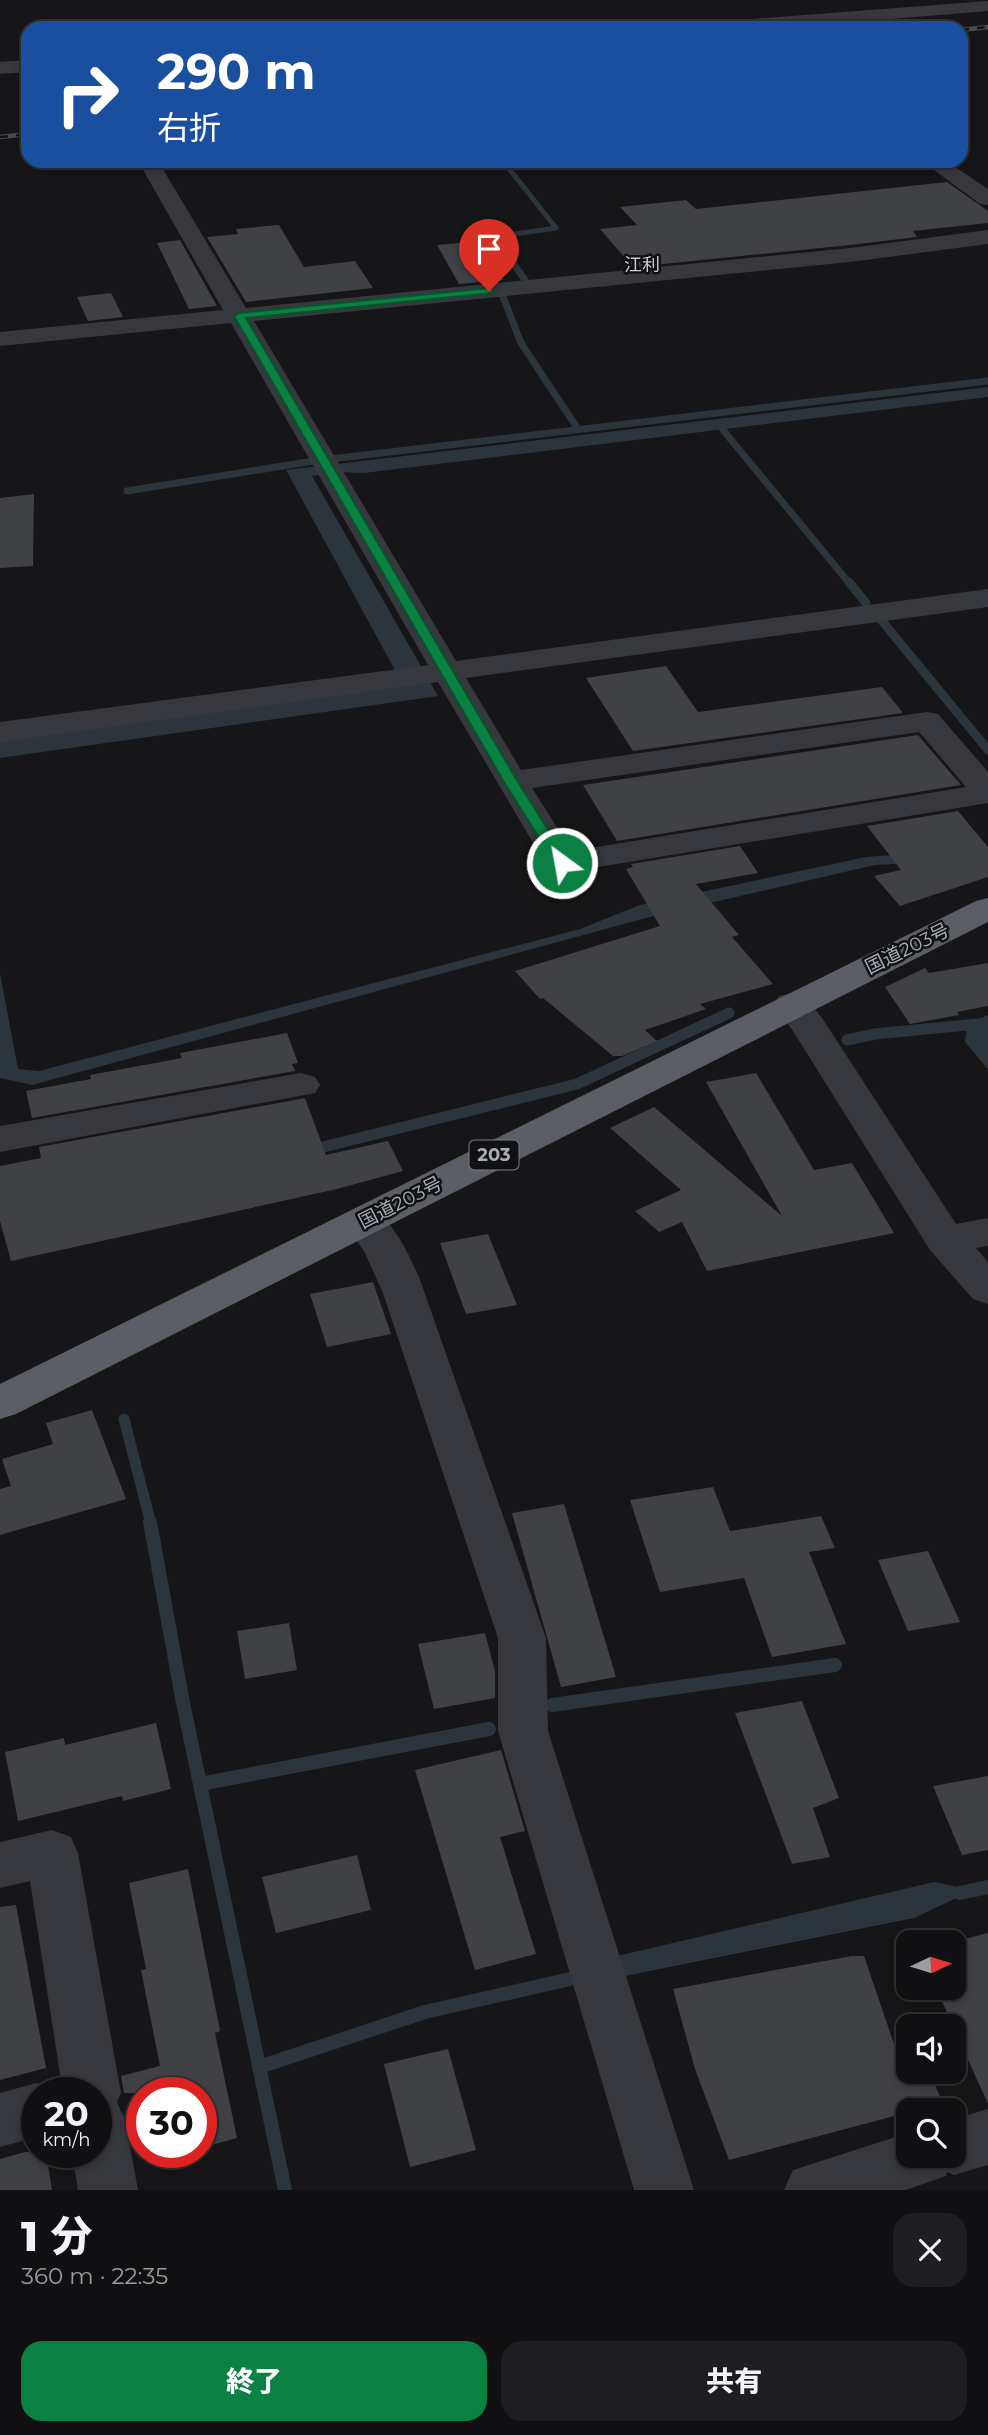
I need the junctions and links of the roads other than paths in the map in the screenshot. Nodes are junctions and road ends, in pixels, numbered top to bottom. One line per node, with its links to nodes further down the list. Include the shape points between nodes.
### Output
1 (988, 6): 2 (street)
2 (800, 21)
3 (21, 66): 4 (street)
4 (0, 68)
5 (21, 80): 6 (street)
6 (0, 82)
7 (152, 168): 11 (street)
8 (942, 168): 9 (street)
9 (988, 199)
10 (982, 243): 11 (street)
11 (239, 316): 12 (street); 14 (street)
12 (0, 339)
13 (988, 598): 14 (street)
14 (447, 672): 15 (street); 16 (street)
15 (0, 732)
16 (511, 782): 17 (street, via 927,721); 17 (street, via 562,863)
17 (988, 792)
18 (988, 908): 19 (highway, 国道203号 / 203)
19 (792, 1004): 22 (highway, 国道203号 / 203); 24 (street)
20 (301, 1085): 21 (street)
21 (0, 1139)
22 (363, 1221): 26 (highway, 国道203号 / 203); 36 (street, via 378,1237 408,1303 522,1638 523,1731)
23 (988, 1232): 24 (street)
24 (945, 1240): 25 (street)
25 (988, 1289)
26 (0, 1403)
27 (0, 1865): 28 (street, via 52,1853)
28 (89, 2077)
29 (21, 2114): 30 (street)
30 (0, 2120)
31 (988, 2137): 32 (street)
32 (966, 2143)
33 (896, 2165): 37 (street)
34 (104, 2168): 35 (street)
35 (108, 2190)
36 (664, 2190)
37 (814, 2190)

